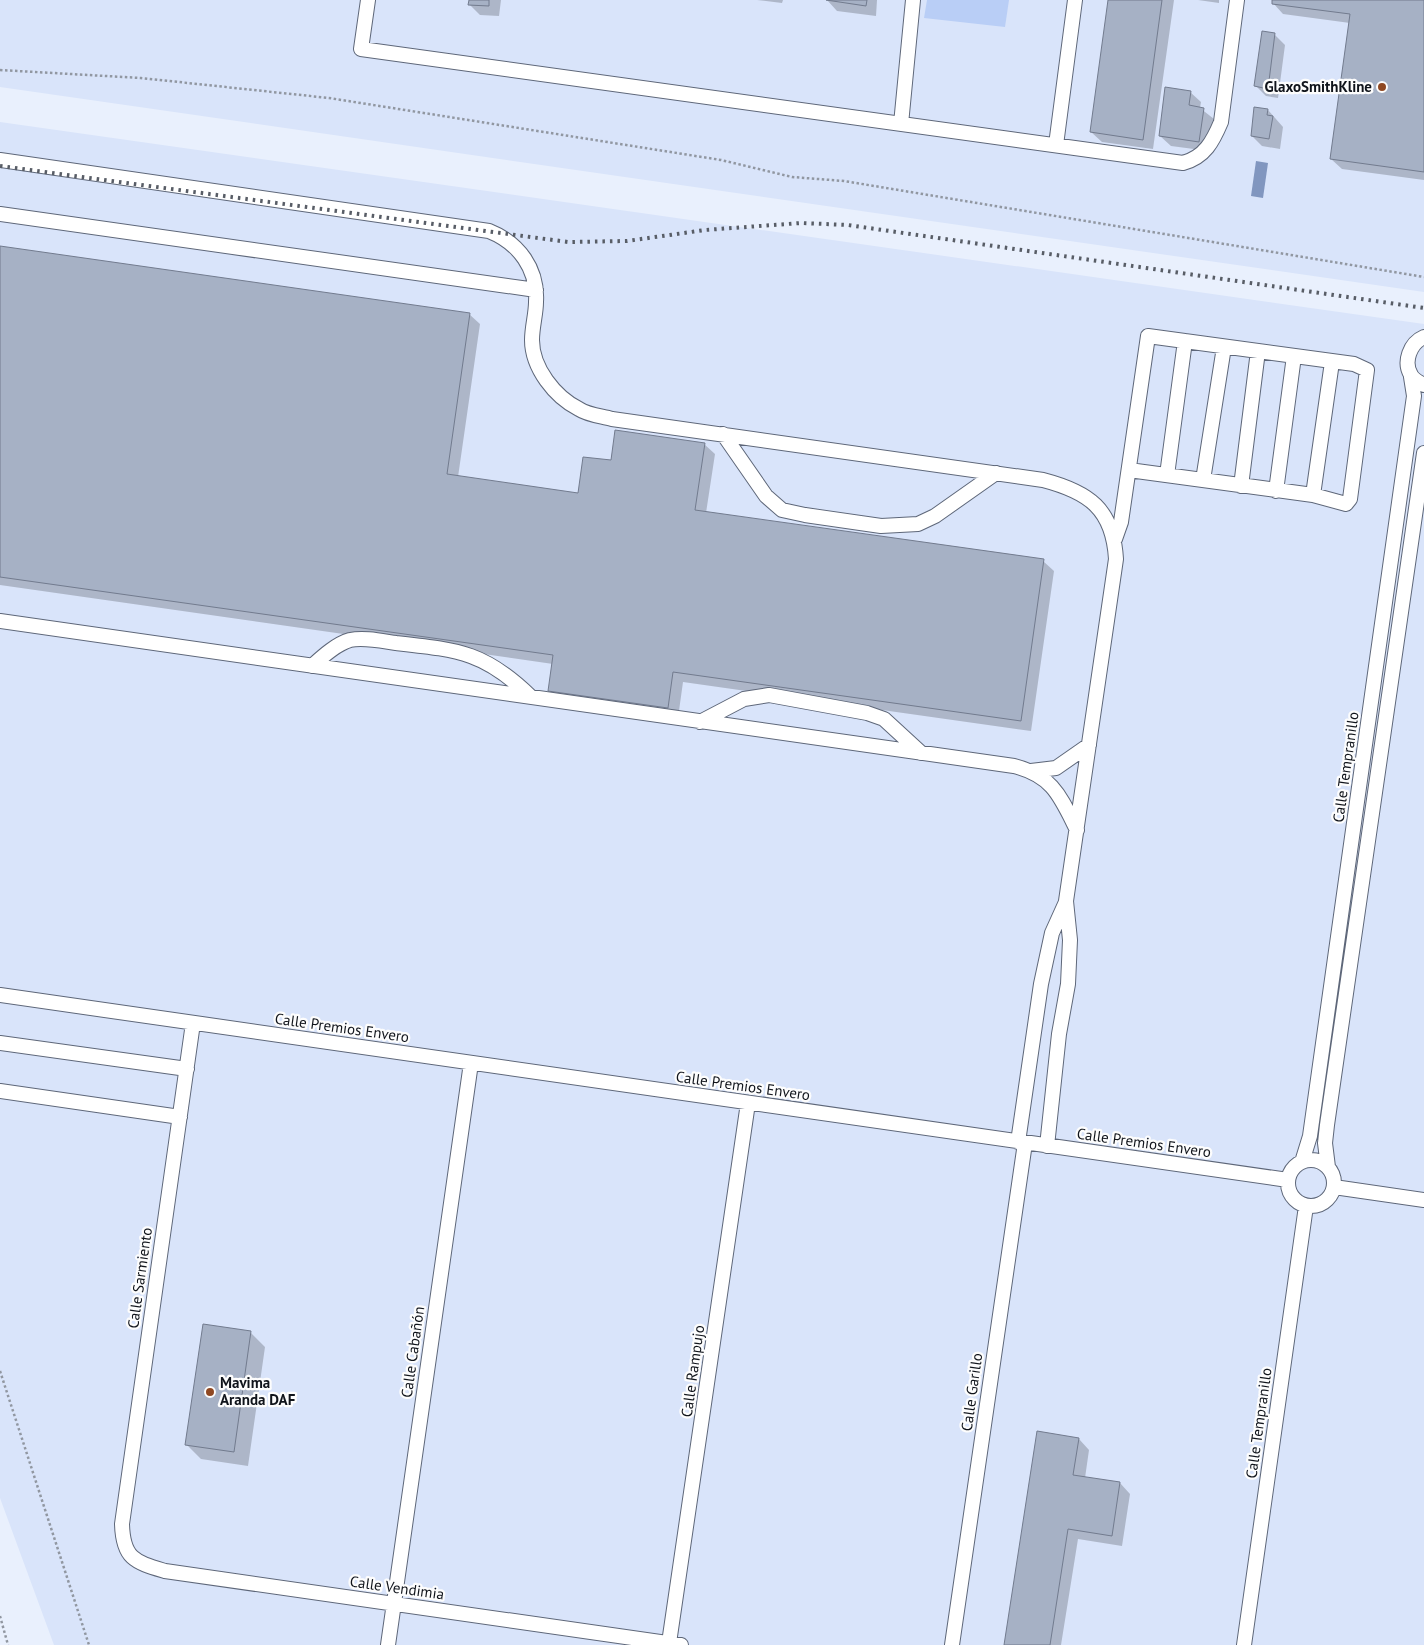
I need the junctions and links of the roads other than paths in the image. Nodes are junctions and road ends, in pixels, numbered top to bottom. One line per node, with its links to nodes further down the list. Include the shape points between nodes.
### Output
1 (368, 0): 5 (street, via 362,49)
2 (913, 0): 5 (street)
3 (1075, 0): 6 (street)
4 (1236, 0): 6 (street, via 1221,122 1214,140 1202,154 1184,163)
5 (901, 124): 6 (street)
6 (1056, 145)
7 (0, 160): 9 (street, via 490,231 506,238 518,249 532,269)
8 (0, 214): 9 (street)
9 (536, 290): 18 (street, via 532,341 536,358 552,388 564,400 581,411 612,419)
10 (1424, 337): 16 (street, Calle Tempranillo, via 1418,339 1410,352 1407,364)
11 (1185, 341): 12 (street); 20 (street, via 1148,336); 22 (street)
12 (1224, 346): 13 (street); 23 (street)
13 (1258, 351): 14 (street); 24 (street)
14 (1294, 356): 15 (street); 25 (street)
15 (1332, 362): 26 (street); 26 (street, via 1354,364 1367,370 1350,499 1346,504)
16 (1412, 377): 17 (street); 47 (street, Calle Tempranillo, via 1412,415 1310,1136)
17 (1424, 385)
18 (723, 434): 21 (street); 21 (street, via 766,496 782,510 804,515 881,526 918,524 935,516)
19 (1424, 452): 48 (street, via 1327,1125)
20 (1129, 470): 22 (street); 27 (street)
21 (996, 473): 27 (street, via 1044,480 1087,496 1099,508)
22 (1167, 475): 23 (street)
23 (1203, 480): 24 (street)
24 (1241, 486): 25 (street)
25 (1276, 490): 26 (street)
26 (1312, 496)
27 (1115, 539): 32 (street, via 1116,559)
28 (0, 621): 29 (street)
29 (312, 666): 30 (street); 30 (street, via 348,640 433,647 488,662)
30 (531, 697): 31 (street)
31 (700, 722): 33 (street); 33 (street, via 744,699 769,696 867,713 884,719)
32 (1089, 745): 34 (street, via 1056,768); 35 (street)
33 (921, 753): 34 (street)
34 (1032, 771): 35 (street, via 1055,790)
35 (1077, 830): 36 (street)
36 (1066, 901): 45 (street, Calle Garillo, via 1052,933 1040,984); 46 (street, via 1070,940 1068,984)
37 (0, 996): 38 (street, Calle Premios Envero)
38 (193, 1023): 40 (street, Calle Premios Envero); 41 (street, Calle Sarmiento)
39 (0, 1043): 41 (street)
40 (471, 1063): 43 (street, Calle Premios Envero); 54 (street, Calle Cabañón)
41 (187, 1068): 44 (street, Calle Sarmiento)
42 (0, 1091): 44 (street)
43 (748, 1103): 45 (street, Calle Premios Envero); 55 (street, Calle Rampujo)
44 (180, 1117): 53 (street, Calle Sarmiento)
45 (1021, 1142): 46 (street, Calle Premios Envero); 57 (street, Calle Garillo)
46 (1047, 1146): 49 (street, Calle Premios Envero)
47 (1302, 1162): 48 (street, via 1311,1160); 49 (street, via 1290,1173)
48 (1328, 1167): 50 (street)
49 (1288, 1180): 52 (street, via 1288,1192)
50 (1334, 1187): 51 (street); 52 (street, via 1328,1200)
51 (1424, 1200)
52 (1306, 1206): 58 (street, Calle Tempranillo)
53 (122, 1538): 54 (street, Calle Vendimia, via 138,1563 165,1571)
54 (394, 1604): 55 (street, Calle Vendimia); 56 (street, Calle Cabañón)
55 (675, 1644)
56 (388, 1645)
57 (952, 1645)
58 (1244, 1645)

